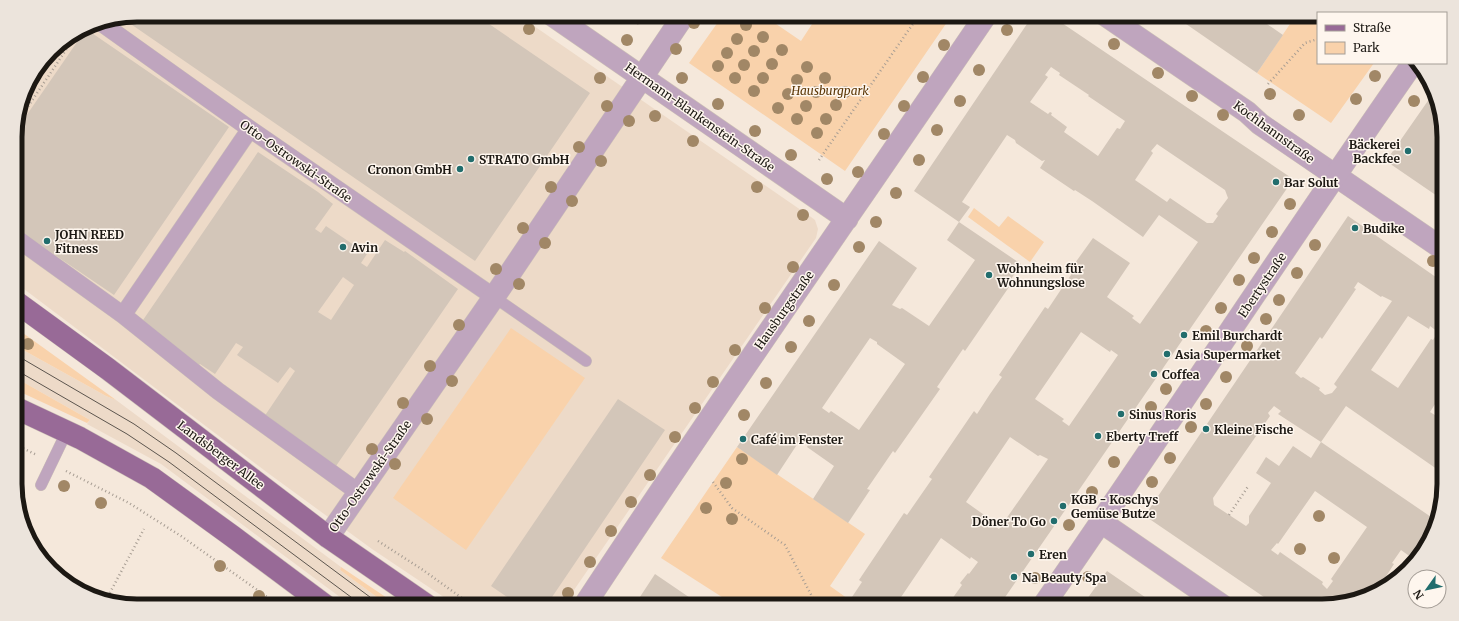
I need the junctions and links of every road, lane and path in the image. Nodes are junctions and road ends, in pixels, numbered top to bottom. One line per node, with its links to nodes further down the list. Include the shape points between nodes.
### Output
1 (562, 22): 10 (street, Hermann-Blankenstein-Straße)
2 (679, 22): 10 (street, Otto-Ostrowski-Straße)
3 (914, 22): 14 (path)
4 (981, 22): 16 (street, Hausburgstraße)
5 (1114, 22): 15 (street, Kochhannstraße)
6 (106, 27): 13 (street, Otto-Ostrowski-Straße)
7 (1317, 38): 11 (path, via 1305,43)
8 (70, 43): 12 (path)
9 (1411, 65): 15 (street, Ebertystraße)
10 (643, 77): 16 (street, Hermann-Blankenstein-Straße); 19 (street, Otto-Ostrowski-Straße)
11 (1268, 84)
12 (26, 109)
13 (250, 129): 19 (street, Otto-Ostrowski-Straße); 21 (street)
14 (819, 160)
15 (1336, 175): 18 (street, Kochhannstraße); 32 (street, Ebertystraße)
16 (847, 219): 41 (street, Hausburgstraße)
17 (22, 242): 21 (street)
18 (1437, 245)
19 (494, 297): 22 (lane); 30 (street, Otto-Ostrowski-Straße)
20 (22, 306): 34 (main road, Landsberger Allee)
21 (123, 315): 30 (street, via 218,391)
22 (586, 361)
23 (22, 411): 24 (main road)
24 (67, 431): 26 (lane); 38 (main road, via 152,478)
25 (22, 448): 26 (path)
26 (51, 463): 29 (lane); 37 (path, via 129,503)
27 (713, 482): 42 (path, via 732,508 785,544)
28 (1250, 484): 31 (path)
29 (41, 485)
30 (358, 492): 34 (street, Otto-Ostrowski-Straße)
31 (1229, 515)
32 (1101, 522): 43 (street, Ebertystraße); 44 (street)
33 (144, 529): 36 (path)
34 (328, 537): 39 (main road, Landsberger Allee)
35 (378, 541): 40 (path)
36 (109, 595)
37 (270, 599)
38 (317, 599)
39 (418, 599)
40 (463, 599)
41 (589, 599)
42 (813, 599)
43 (1048, 599)
44 (1213, 599)

